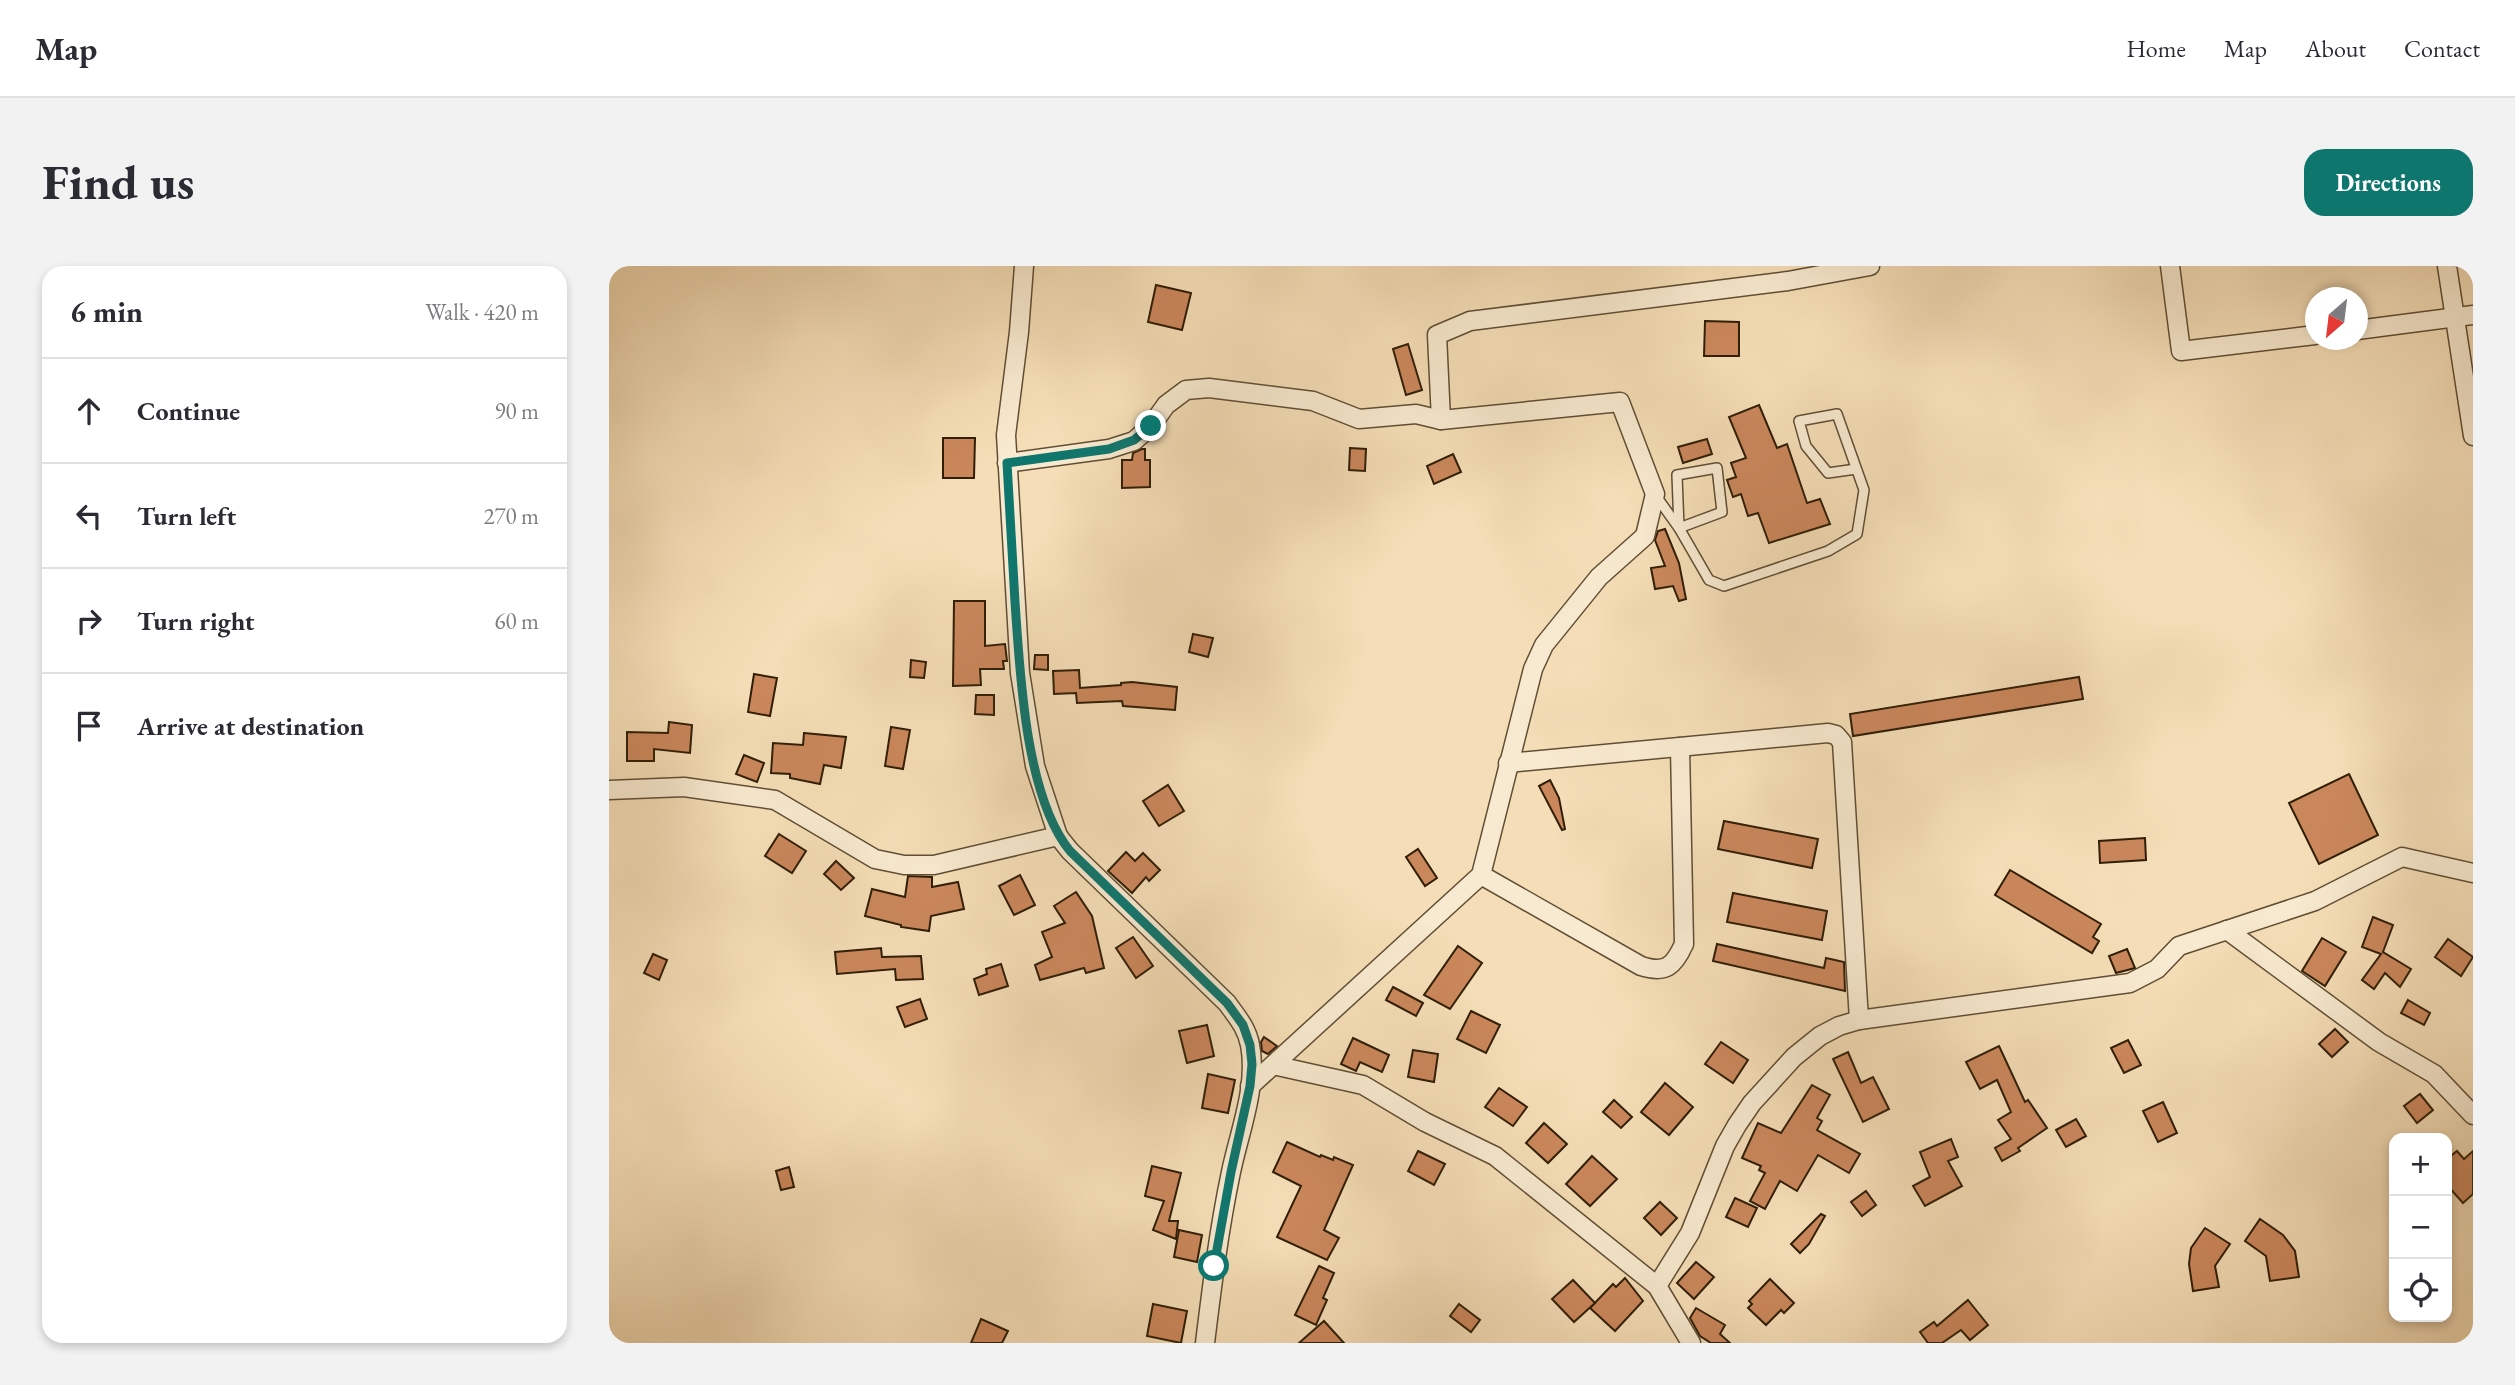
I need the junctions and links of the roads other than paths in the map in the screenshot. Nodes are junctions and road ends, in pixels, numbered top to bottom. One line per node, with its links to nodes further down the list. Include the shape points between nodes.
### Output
1 (1024, 266): 11 (street)
2 (1870, 266): 9 (street, via 1788,281 1470,321 1437,335)
3 (2170, 266): 8 (street, via 2181,351)
4 (2447, 266): 6 (street)
5 (2473, 315): 6 (street)
6 (2453, 318): 7 (street); 10 (street)
7 (2368, 329)
8 (2305, 336)
9 (1441, 420): 11 (street, via 1416,414 1359,419 1313,401 1209,388 1185,390 1134,440 1109,449); 13 (street, via 1620,402)
10 (2473, 436)
11 (1007, 463): 18 (street, via 1024,707 1035,766)
12 (1856, 469): 12 (lane, via 1837,414 1799,421 1806,446 1828,473); 14 (lane, via 1864,491 1857,534 1828,551 1724,586 1709,580)
13 (1655, 494): 14 (lane); 16 (street, via 1645,536 1599,577 1544,645 1533,669)
14 (1679, 528): 14 (lane, via 1722,512 1717,468 1677,475)
15 (1680, 747): 16 (street); 20 (street, via 1684,944 1676,961 1665,969 1641,966); 22 (street, via 1828,733 1842,742)
16 (1508, 763): 20 (street)
17 (609, 790): 18 (street, via 684,787 775,800 875,859 904,864 934,865)
18 (1058, 836): 24 (street, via 1227,1003 1250,1045)
19 (2473, 873): 21 (street, via 2402,857 2315,901)
20 (1481, 874): 23 (street)
21 (2227, 930): 22 (street, via 2179,946 2157,969 2130,983); 25 (street, via 2379,1042 2434,1074)
22 (1859, 1020): 26 (street, via 1820,1036 1752,1103 1725,1146 1690,1233)
23 (1273, 1065): 24 (street); 26 (street, via 1363,1085 1495,1156)
24 (1250, 1086): 27 (street, via 1214,1266)
25 (2473, 1115)
26 (1657, 1286): 28 (street)
27 (1205, 1343)
28 (1691, 1343)

